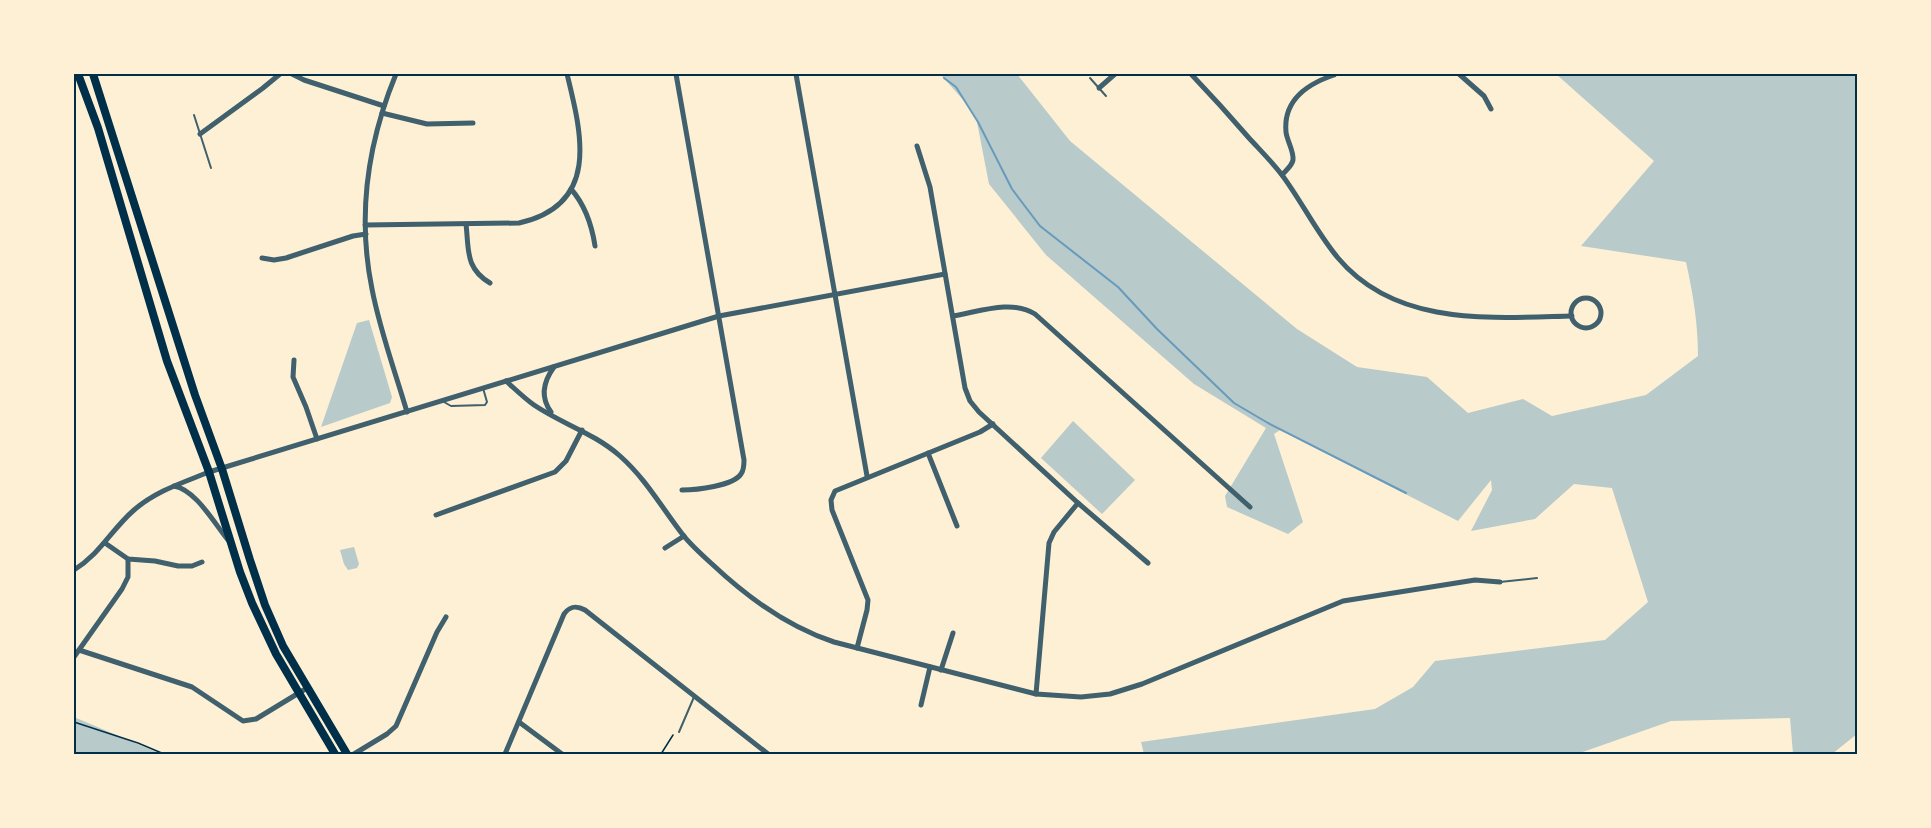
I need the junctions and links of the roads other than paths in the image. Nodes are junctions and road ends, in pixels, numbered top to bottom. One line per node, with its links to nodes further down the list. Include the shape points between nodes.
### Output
1 (78, 74): 49 (main road, via 98,128 167,361)
2 (93, 74): 48 (main road)
3 (280, 74): 21 (street)
4 (292, 74): 16 (street)
5 (396, 74): 16 (street)
6 (567, 74): 25 (street, via 581,152)
7 (676, 74): 34 (street)
8 (796, 74): 33 (street)
9 (1114, 74): 14 (street)
10 (1191, 74): 24 (street)
11 (1459, 74): 17 (street, via 1484,96)
12 (1334, 75): 24 (street, via 1308,86 1288,113 1286,131 1293,157)
13 (1090, 78): 14 (lane)
14 (1099, 88): 15 (lane)
15 (1106, 96)
16 (384, 106): 18 (street)
17 (1491, 110)
18 (382, 113): 20 (street, via 427,124); 27 (street, via 369,163)
19 (194, 115): 21 (lane)
20 (473, 123)
21 (200, 134): 23 (lane)
22 (917, 146): 31 (street, via 930,186)
23 (211, 168)
24 (1282, 175): 36 (street, via 1338,258 1386,296 1450,315)
25 (571, 189): 26 (street, via 558,206 530,220); 29 (street, via 581,204)
26 (466, 224): 27 (street); 32 (street, via 472,265)
27 (365, 225): 28 (street)
28 (366, 234): 30 (street, via 286,258); 42 (street, via 377,314)
29 (595, 246)
30 (262, 258)
31 (945, 274): 33 (street); 35 (street)
32 (490, 283)
33 (835, 294): 34 (street); 50 (street)
34 (719, 316): 38 (street); 52 (street, via 744,465 734,480)
35 (953, 316): 44 (street, via 967,396); 54 (street, via 1007,307 1020,307 1035,314)
36 (1572, 316): 36 (street, via 1573,306 1581,300 1591,299 1601,310 1600,320 1589,328 1580,327)
37 (294, 360): 46 (street, via 293,377)
38 (555, 365): 39 (street); 43 (street, via 544,390 546,405)
39 (506, 381): 40 (street); 43 (street)
40 (483, 388): 41 (street); 41 (lane, via 485,405 451,406)
41 (443, 401): 42 (street)
42 (407, 412): 46 (street)
43 (554, 416): 45 (street)
44 (993, 424): 47 (street); 53 (street)
45 (582, 430): 55 (street, via 566,461 555,472); 57 (street, via 607,445 636,472)
46 (317, 439): 48 (street)
47 (928, 453): 50 (street); 56 (street)
48 (222, 469): 49 (street); 74 (main road, via 265,605)
49 (209, 472): 51 (street); 59 (main road)
50 (867, 476): 69 (street, via 834,491 831,500 868,600)
51 (173, 486): 58 (street, via 132,511); 59 (street, via 188,490 195,497)
52 (682, 490)
53 (1078, 502): 63 (street); 76 (street, via 1049,543)
54 (1250, 507)
55 (436, 515)
56 (957, 526)
57 (684, 536): 60 (street); 69 (street, via 756,602 817,636)
58 (105, 543): 61 (street); 64 (street)
59 (232, 546): 75 (main road, via 252,603)
60 (665, 548)
61 (128, 560): 62 (street, via 178,566); 70 (street, via 128,577 122,589)
62 (202, 562)
63 (1148, 563)
64 (74, 570)
65 (1537, 578): 66 (lane)
66 (1500, 582): 76 (street, via 1475,580 1343,601 1124,690 1081,697)
67 (446, 617): 83 (street, via 396,726)
68 (952, 633): 73 (street)
69 (857, 648): 72 (street)
70 (79, 650): 71 (street); 75 (street, via 192,687 243,721 256,719)
71 (74, 657)
72 (930, 667): 73 (street); 78 (street)
73 (941, 670): 76 (street)
74 (307, 688): 75 (street); 82 (main road)
75 (298, 693): 81 (main road)
76 (1036, 693)
77 (694, 697): 79 (street, via 585,610 573,607 564,614); 80 (lane); 86 (street)
78 (921, 705)
79 (519, 722): 84 (street); 85 (street)
80 (679, 732)
81 (335, 754)
82 (347, 754)
83 (354, 754)
84 (505, 754)
85 (562, 754)
86 (768, 754)

